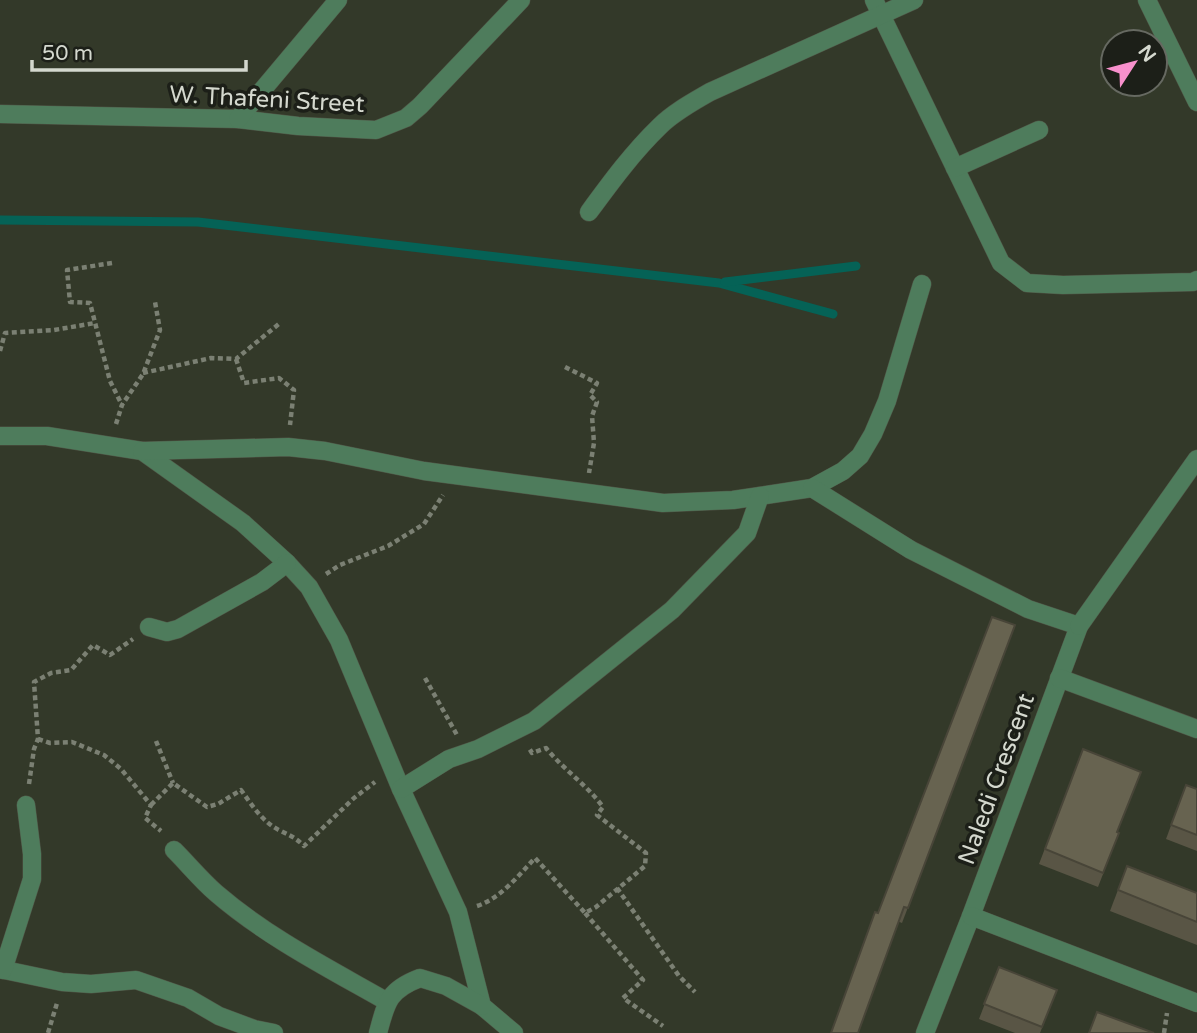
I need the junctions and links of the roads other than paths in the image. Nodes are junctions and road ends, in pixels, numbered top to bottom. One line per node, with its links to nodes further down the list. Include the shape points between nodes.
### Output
1 (338, 0): 8 (street)
2 (521, 0): 8 (street, W. Thafeni Street, via 420,106 390,126 341,129)
3 (914, 0): 5 (street)
4 (1147, 0): 6 (street)
5 (877, 7): 10 (street); 11 (street, via 682,109 661,125)
6 (1197, 102)
7 (0, 114): 8 (street, W. Thafeni Street)
8 (238, 119)
9 (1039, 130): 10 (street)
10 (955, 168): 12 (street, via 1001,263 1027,283)
11 (589, 212)
12 (1197, 280)
13 (922, 284): 17 (street, via 873,433 860,456)
14 (0, 436): 15 (street, via 47,436)
15 (142, 452): 18 (street, via 288,447 451,475 663,503); 19 (street, via 243,523)
16 (1197, 459): 20 (street)
17 (812, 488): 18 (street); 20 (street, via 911,550 1028,610)
18 (760, 496): 24 (street, via 747,533 672,610 534,721 449,759)
19 (287, 563): 21 (street, via 178,629 167,632); 24 (street, via 309,587 339,640)
20 (1079, 626): 22 (street)
21 (149, 627)
22 (1059, 678): 23 (street, Naledi Crescent); 27 (street, Naledi Crescent)
23 (1197, 729)
24 (401, 789): 31 (street, via 458,912)
25 (26, 805): 28 (street, via 32,879)
26 (174, 850): 29 (street, via 216,893 254,921 299,953)
27 (971, 916): 30 (street); 35 (street, Naledi Crescent)
28 (2, 970): 32 (street, via 62,982 136,980 188,998 219,1016)
29 (386, 1001): 31 (street, via 420,978); 33 (street)
30 (1197, 1003)
31 (482, 1006): 34 (street)
32 (274, 1033)
33 (378, 1033)
34 (514, 1033)
35 (925, 1033)

